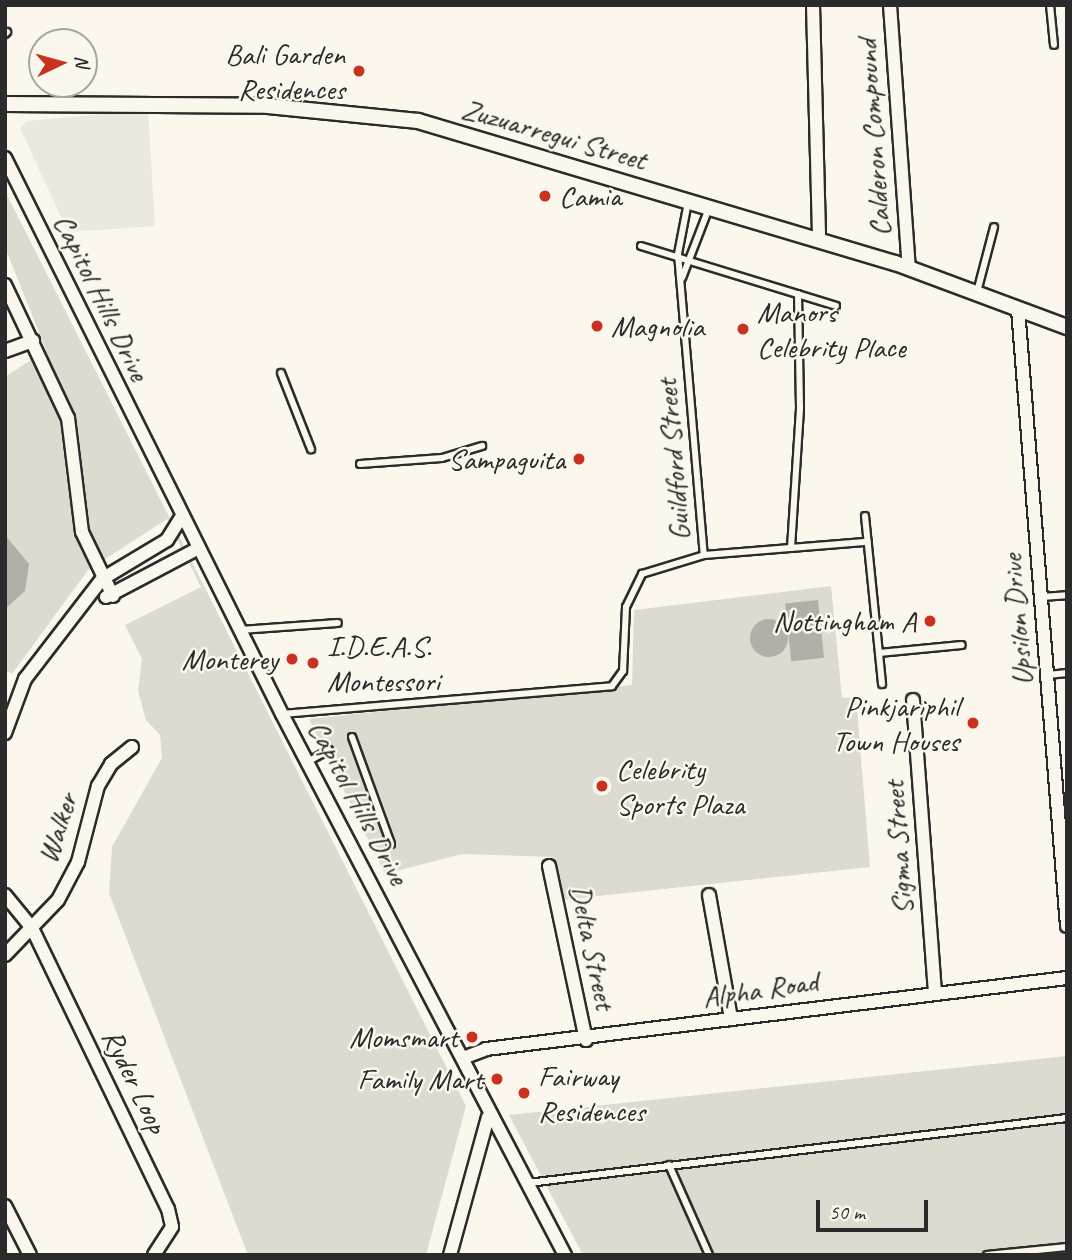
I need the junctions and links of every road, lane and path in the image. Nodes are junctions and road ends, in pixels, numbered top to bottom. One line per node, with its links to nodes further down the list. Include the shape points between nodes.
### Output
1 (813, 5): 10 (street, Calderon Compound)
2 (890, 5): 14 (street, Calderon Compound)
3 (1049, 5): 4 (lane)
4 (1054, 45)
5 (5, 104): 7 (street, Zuzuarregui Street, via 268,106 418,121)
6 (5, 158): 29 (street, Capitol Hills Drive)
7 (688, 201): 8 (street, Zuzuarregui Street); 12 (lane, Guildford Street)
8 (709, 207): 10 (street, Zuzuarregui Street); 13 (lane)
9 (994, 226): 17 (lane)
10 (819, 240): 14 (street, Zuzuarregui Street)
11 (641, 246): 12 (lane)
12 (678, 254): 13 (lane); 15 (lane, Guildford Street)
13 (692, 257): 15 (lane); 18 (lane)
14 (909, 268): 17 (street, Zuzuarregui Street)
15 (682, 278): 34 (lane, Guildford Street)
16 (5, 285): 21 (street)
17 (976, 293): 20 (street, Zuzuarregui Street)
18 (798, 294): 19 (lane); 33 (lane, via 800,408)
19 (836, 306)
20 (1018, 309): 22 (street, Zuzuarregui Street); 38 (street, Upsilon Drive)
21 (10, 310): 23 (street)
22 (1067, 327)
23 (33, 341): 24 (street); 35 (street, via 68,418 82,532)
24 (5, 351)
25 (281, 373): 27 (lane)
26 (482, 446): 28 (lane, via 442,458)
27 (311, 449)
28 (360, 464)
29 (182, 516): 32 (street, Capitol Hills Drive); 35 (street, via 167,540)
30 (865, 516): 31 (lane)
31 (867, 542): 33 (lane); 43 (lane)
32 (199, 548): 37 (street); 41 (street, Capitol Hills Drive)
33 (792, 548): 34 (lane)
34 (704, 555): 48 (lane, via 642,574 626,607 623,671 612,686)
35 (102, 579): 37 (street); 39 (street)
36 (1067, 595): 38 (lane)
37 (113, 596): 39 (street)
38 (1041, 597): 45 (street, Upsilon Drive)
39 (92, 600): 49 (street, via 25,679)
40 (338, 623): 41 (lane)
41 (240, 631): 48 (street, Capitol Hills Drive)
42 (962, 645): 43 (lane)
43 (879, 653): 46 (lane)
44 (1067, 673): 45 (lane)
45 (1047, 675): 58 (street, Upsilon Drive)
46 (882, 684)
47 (913, 700): 62 (street, Sigma Street)
48 (282, 714): 53 (street, Capitol Hills Drive)
49 (5, 733)
50 (352, 737): 54 (lane)
51 (132, 747): 59 (street, Walker, via 111,764 98,786 78,862 58,900)
52 (329, 750): 53 (lane)
53 (309, 761): 65 (street, Capitol Hills Drive)
54 (391, 844)
55 (549, 866): 64 (street, Delta Street)
56 (5, 895): 59 (street, Ryder Loop)
57 (709, 895): 63 (street)
58 (1067, 926)
59 (32, 928): 60 (street); 73 (street, Ryder Loop, via 168,1209 172,1227)
60 (5, 955)
61 (1067, 978): 62 (street, Alpha Road)
62 (935, 991): 63 (street, Alpha Road)
63 (731, 1018): 64 (street, Alpha Road)
64 (586, 1040): 65 (street, Alpha Road, via 486,1049)
65 (463, 1058): 66 (street, Capitol Hills Drive)
66 (488, 1117): 69 (street, Capitol Hills Drive); 74 (street)
67 (1067, 1118): 68 (lane)
68 (669, 1164): 69 (lane); 76 (lane)
69 (528, 1183): 75 (street, Capitol Hills Drive)
70 (5, 1206): 72 (street)
71 (1067, 1247): 77 (lane)
72 (30, 1255)
73 (154, 1255)
74 (450, 1255)
75 (565, 1255)
76 (709, 1255)
77 (986, 1255)

